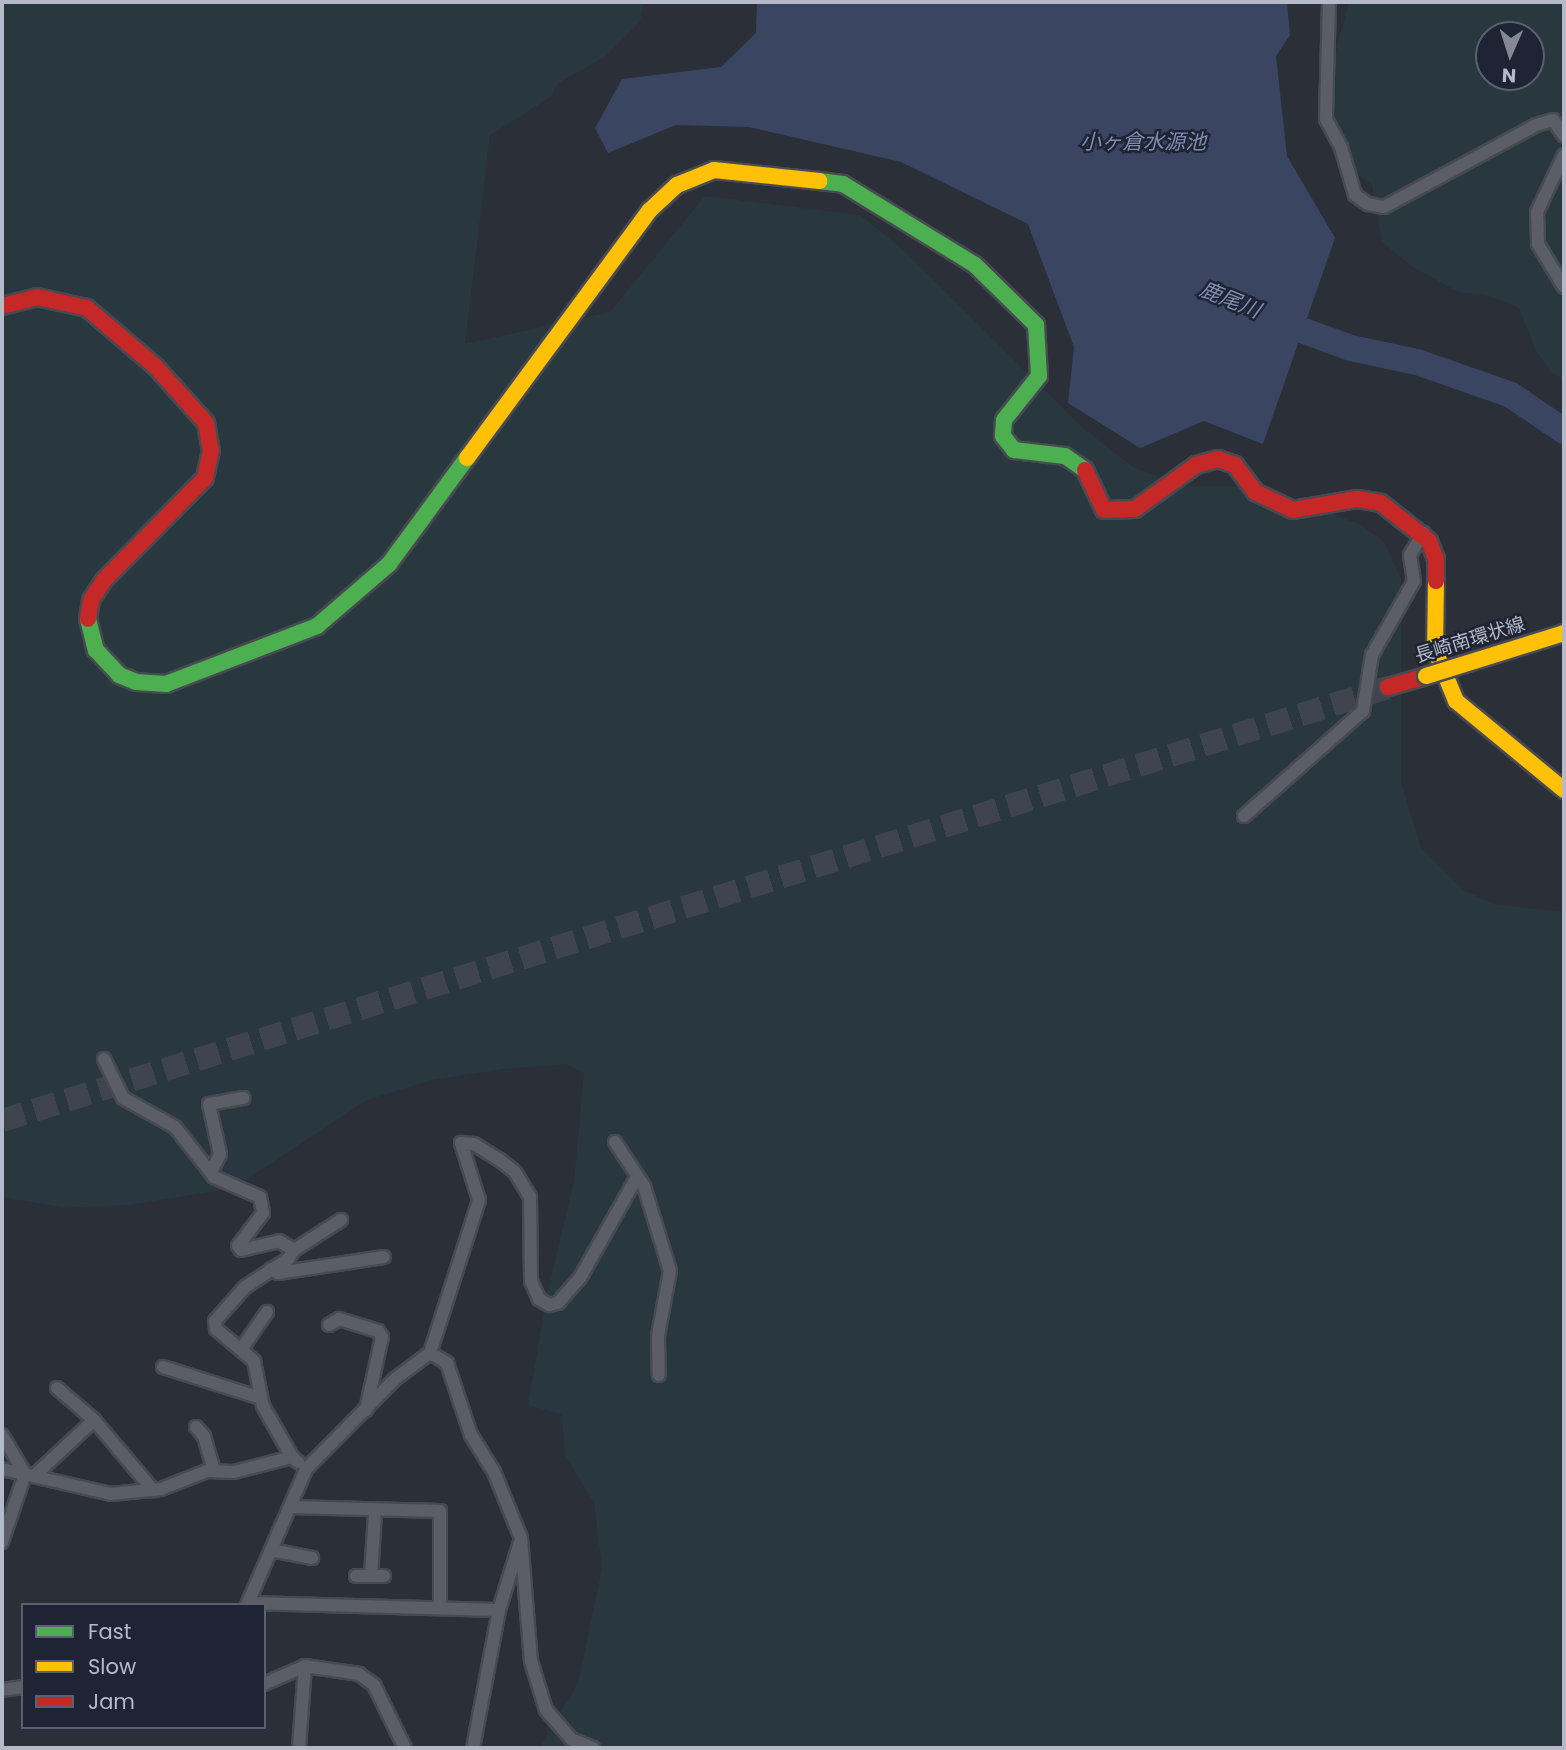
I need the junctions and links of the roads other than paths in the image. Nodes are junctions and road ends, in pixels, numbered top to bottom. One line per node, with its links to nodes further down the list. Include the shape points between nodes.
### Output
1 (1329, 2): 2 (street, via 1326,119 1341,147 1355,195 1368,204 1384,207 1536,125 1553,120)
2 (1564, 136)
3 (1564, 155): 4 (street, via 1537,212 1538,244)
4 (1564, 287)
5 (2, 306): 6 (main road, via 37,297 86,308 188,398 210,435 205,478 104,580 91,600 87,622 96,650 119,675 136,682 166,684 317,626 389,565 649,211 677,184 714,170 843,184 975,265 1036,325 1039,376 1004,420 1003,436 1014,450 1065,456 1082,464 1104,510 1135,509 1196,465 1218,459 1235,465 1255,492 1273,503 1293,510 1357,499 1381,503)
6 (1423, 533): 9 (main road, via 1438,572 1435,650 1456,701); 10 (street, via 1410,555 1411,590 1372,655 1363,711)
7 (1564, 633): 8 (main road, 長崎南環状線, bridge)
8 (1388, 687)
9 (1564, 790)
10 (1244, 816)
11 (104, 1059): 14 (street, via 122,1098 175,1126)
12 (243, 1098): 14 (street, via 209,1104 220,1154)
13 (615, 1142): 15 (street)
14 (211, 1172): 17 (street, via 253,1192 264,1205 238,1246 241,1250 279,1241)
15 (637, 1177): 23 (street, via 580,1278 558,1303 549,1305 539,1299 531,1281 530,1197 515,1172 500,1160 474,1144 461,1143 478,1200); 25 (street, via 670,1271 658,1336)
16 (341, 1220): 17 (street)
17 (294, 1250): 19 (street)
18 (384, 1257): 19 (street, via 278,1273)
19 (271, 1269): 22 (street, via 245,1287 215,1321 216,1328)
20 (267, 1312): 22 (street)
21 (329, 1325): 28 (street, via 339,1318 378,1331 382,1337)
22 (242, 1348): 27 (street, via 258,1371)
23 (430, 1353): 28 (street, via 395,1379); 41 (street, via 447,1363 471,1435 494,1472)
24 (163, 1367): 27 (street)
25 (659, 1375)
26 (57, 1388): 29 (street)
27 (261, 1398): 32 (street)
28 (366, 1410): 34 (street)
29 (94, 1420): 36 (street); 37 (street)
30 (196, 1427): 35 (street, via 204,1436)
31 (2, 1435): 36 (street)
32 (292, 1457): 34 (street); 35 (street, via 234,1472)
33 (2, 1469): 36 (street)
34 (306, 1469): 38 (street)
35 (214, 1471): 37 (street)
36 (29, 1475): 37 (street, via 111,1494); 40 (street)
37 (153, 1490)
38 (290, 1507): 39 (street); 43 (street)
39 (375, 1512): 45 (street, via 378,1576); 48 (street, via 440,1511)
40 (5, 1520): 42 (street)
41 (521, 1538): 49 (street); 57 (street, via 531,1661 546,1710 571,1739)
42 (2, 1542)
43 (271, 1550): 44 (street); 46 (street)
44 (312, 1558)
45 (356, 1576)
46 (248, 1603)
47 (266, 1604): 48 (street)
48 (440, 1608): 49 (street)
49 (499, 1610): 56 (street)
50 (305, 1666): 51 (street); 54 (street); 55 (street, via 340,1669 374,1685)
51 (266, 1683)
52 (21, 1686): 53 (street)
53 (2, 1690)
54 (299, 1748)
55 (405, 1748)
56 (474, 1748)
57 (593, 1748)

